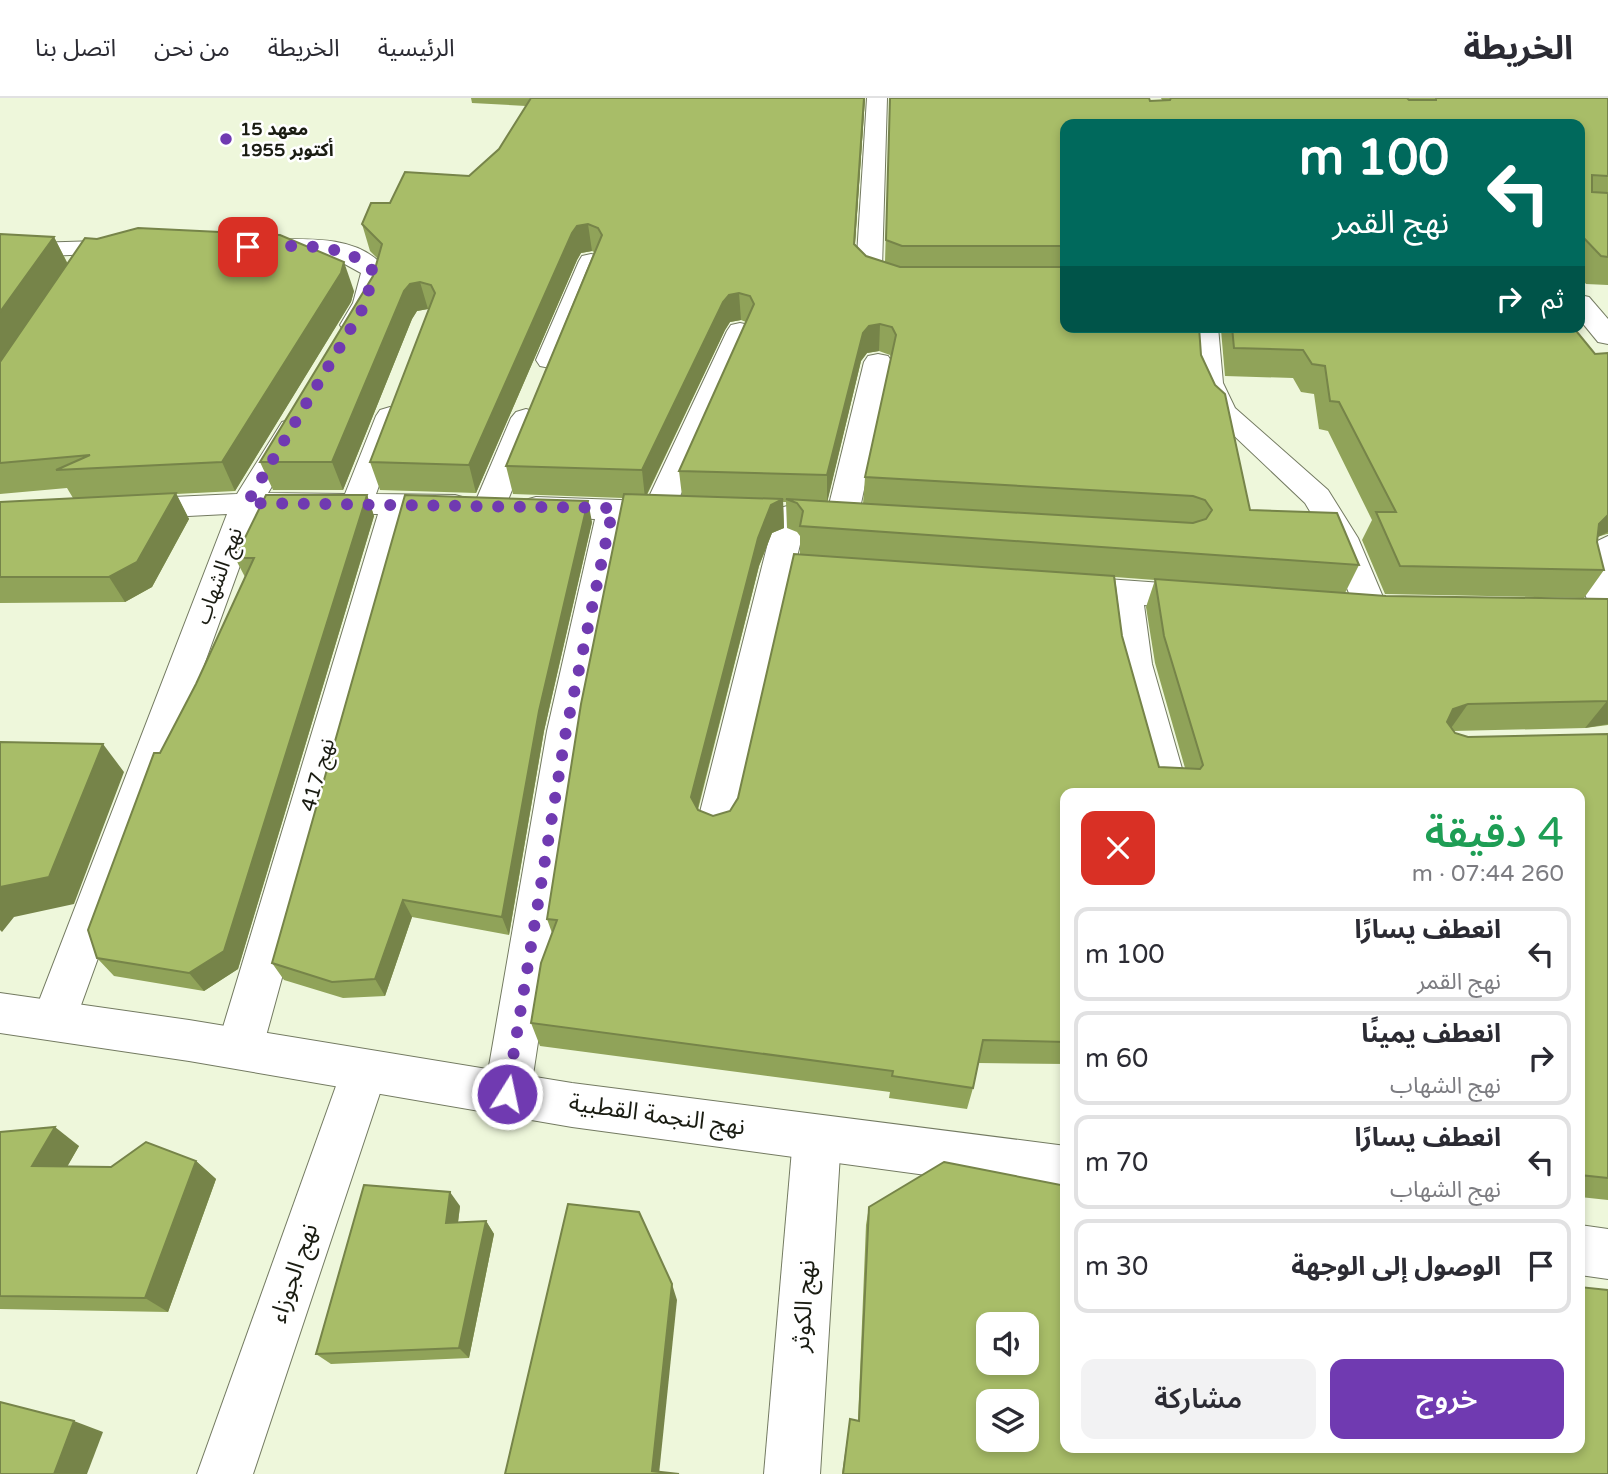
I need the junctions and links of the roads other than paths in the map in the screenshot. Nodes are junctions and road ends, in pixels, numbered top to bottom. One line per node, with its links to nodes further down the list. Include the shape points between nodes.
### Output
1 (877, 98): 6 (street, via 869,271 898,284)
2 (163, 247): 4 (street, via 89,258)
3 (231, 247): 11 (street, via 334,250 365,261 373,271 366,303)
4 (0, 251)
5 (591, 261): 18 (street)
6 (924, 284)
7 (1585, 309): 10 (street)
8 (740, 331): 21 (street)
9 (1205, 333): 29 (street, via 1209,383 1223,412 1317,496 1385,609)
10 (1608, 336)
11 (338, 350)
12 (878, 362): 24 (street, via 856,517 778,515)
13 (398, 394): 17 (street)
14 (303, 409): 15 (street, نهج الشهاب)
15 (247, 503): 17 (street); 20 (street); 34 (street, نهج الشهاب)
16 (397, 503): 17 (street); 18 (street); 35 (street, نهج 417)
17 (356, 505)
18 (490, 505): 19 (street)
19 (613, 508): 21 (street); 37 (street, via 566,731)
20 (96, 511)
21 (658, 511): 22 (street)
22 (698, 512)
23 (1608, 547): 30 (street, via 1598,554 1595,569)
24 (778, 567): 25 (street); 32 (street)
25 (875, 574)
26 (1028, 585): 27 (street)
27 (1125, 592): 28 (street); 31 (street, via 1133,664)
28 (1230, 600)
29 (1332, 606)
30 (1599, 611)
31 (1169, 788)
32 (717, 824)
33 (0, 1013): 34 (street, نهج النجمة القطبية)
34 (54, 1019): 35 (street, نهج النجمة القطبية)
35 (240, 1047): 36 (street, نهج النجمة القطبية)
36 (364, 1072): 37 (street, نهج النجمة القطبية); 42 (street, نهج الجوزاء)
37 (507, 1094): 38 (street, نهج النجمة القطبية)
38 (817, 1138): 39 (street, نهج النجمة القطبية); 43 (street, نهج الكوثر)
39 (1060, 1170)
40 (1585, 1251): 41 (street)
41 (1608, 1254)
42 (225, 1474)
43 (792, 1474)

